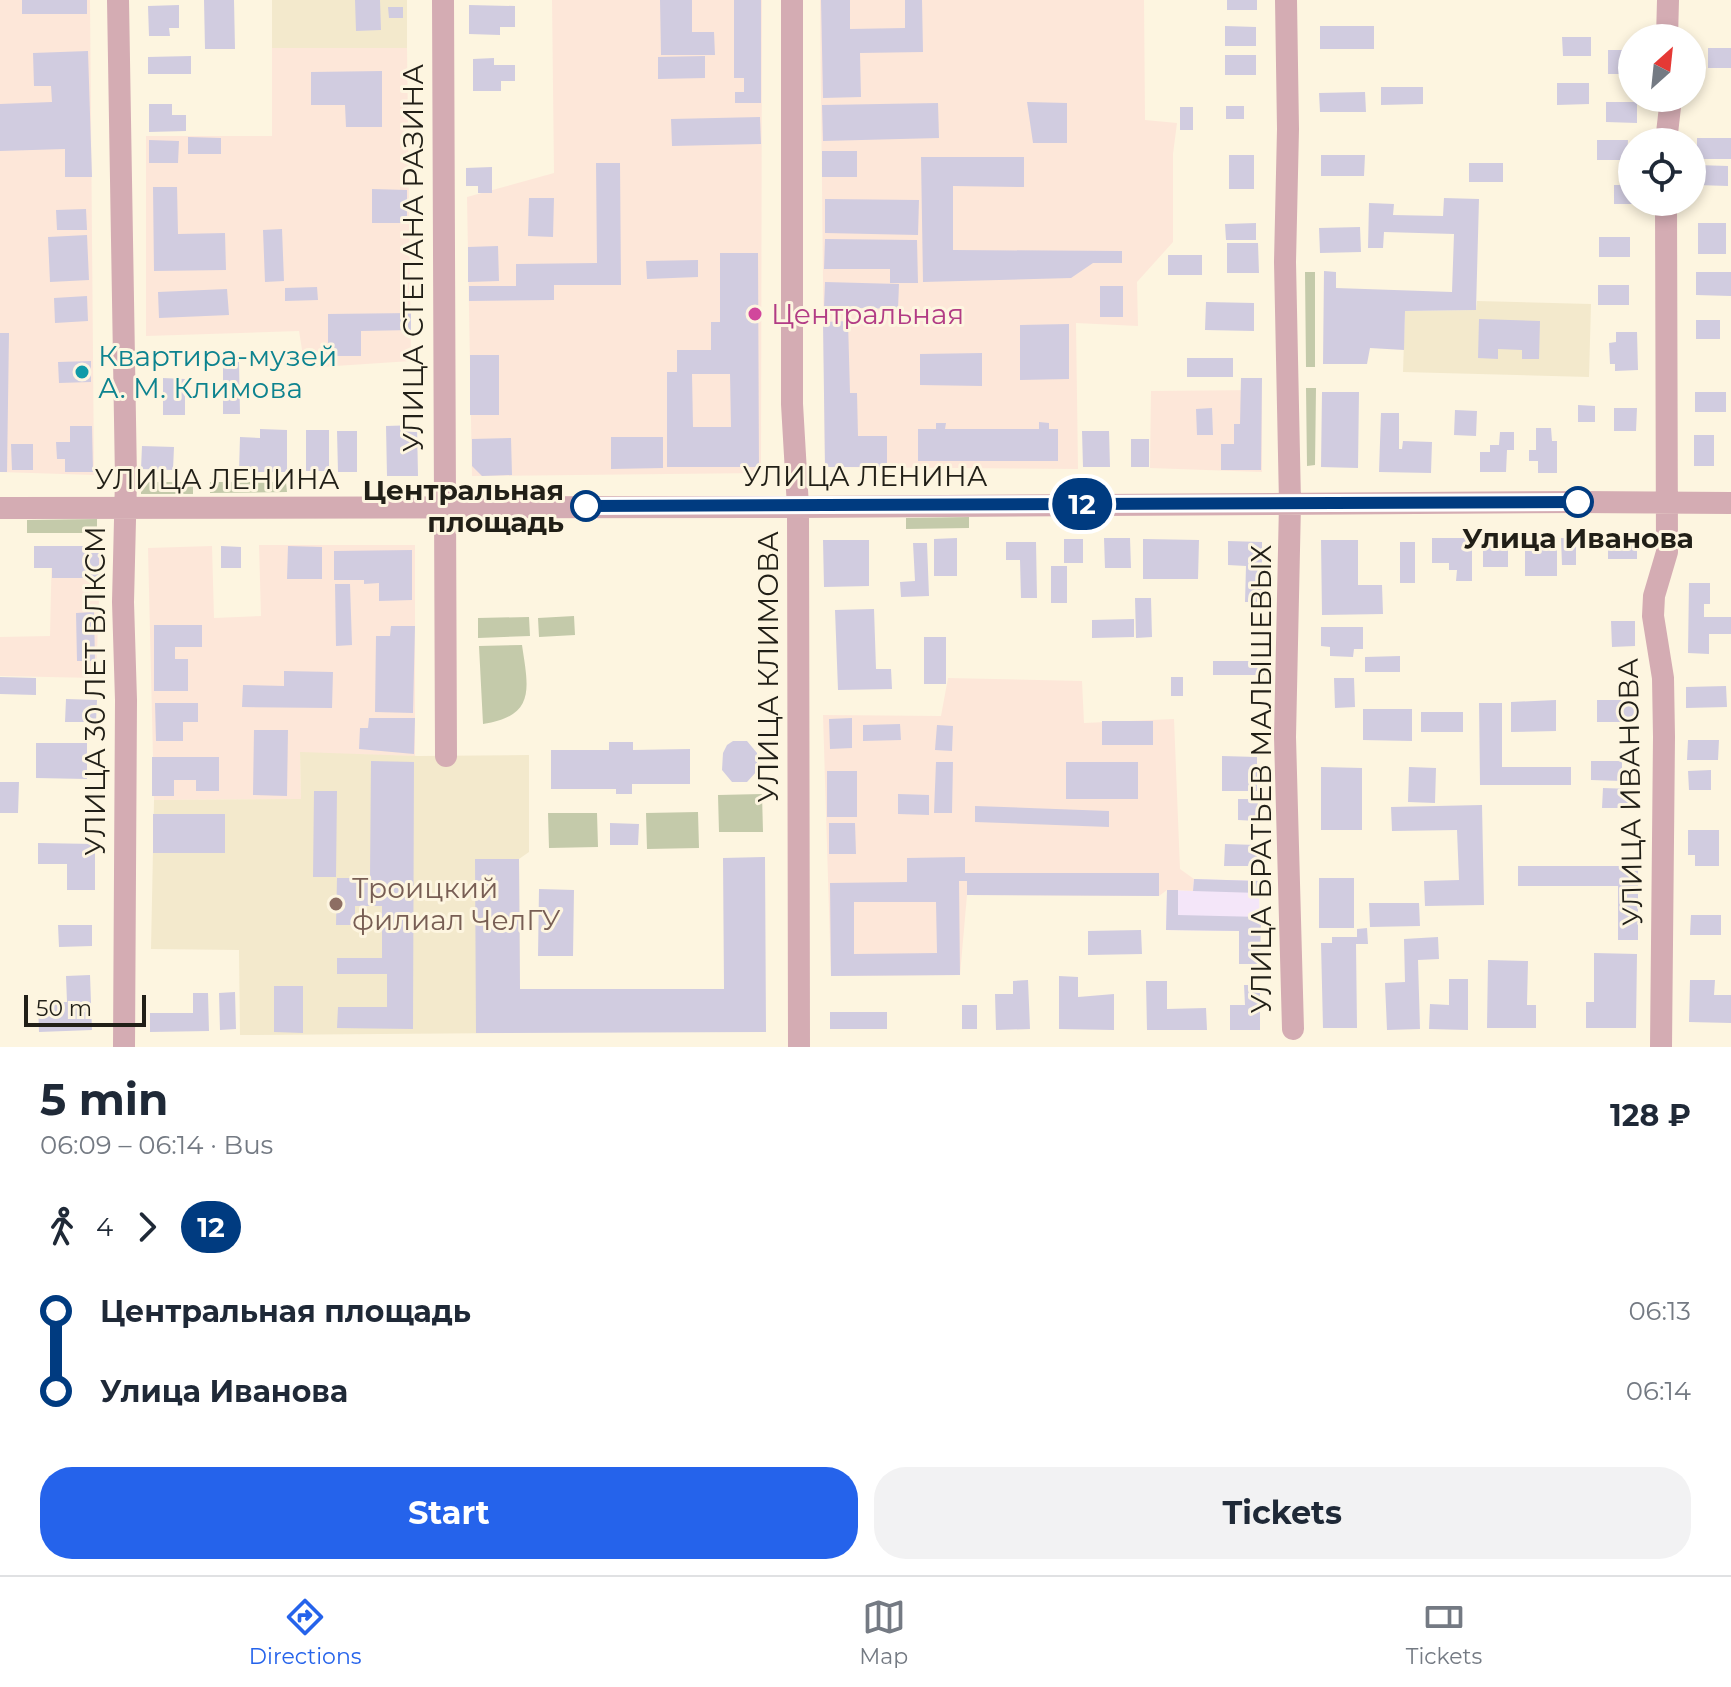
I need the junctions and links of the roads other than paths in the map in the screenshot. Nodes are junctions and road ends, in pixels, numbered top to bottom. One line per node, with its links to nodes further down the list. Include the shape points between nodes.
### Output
1 (118, 0): 14 (street, УЛИЦА 30 ЛЕТ ВЛКСМ)
2 (443, 0): 11 (street, УЛИЦА СТЕПАНА РАЗИНА)
3 (792, 0): 12 (street, УЛИЦА КЛИМОВА, via 792,404)
4 (1286, 0): 8 (street, УЛИЦА БРАТЬЕВ МАЛЫШЕВЫХ)
5 (1668, 0): 6 (street)
6 (1667, 24)
7 (1666, 216): 9 (street, УЛИЦА ИВАНОВА)
8 (1290, 503): 9 (street, УЛИЦА ЛЕНИНА); 12 (street, УЛИЦА ЛЕНИНА); 16 (street, УЛИЦА БРАТЬЕВ МАЛЫШЕВЫХ, via 1285,737)
9 (1666, 503): 10 (street, УЛИЦА ЛЕНИНА); 19 (street, УЛИЦА ИВАНОВА, via 1667,552 1653,616 1663,678)
10 (1731, 503)
11 (445, 507): 12 (street, УЛИЦА ЛЕНИНА); 14 (street, УЛИЦА ЛЕНИНА); 15 (street, УЛИЦА СТЕПАНА РАЗИНА)
12 (798, 507): 18 (street, УЛИЦА КЛИМОВА)
13 (0, 508): 14 (street, УЛИЦА ЛЕНИНА)
14 (126, 509): 17 (street, УЛИЦА 30 ЛЕТ ВЛКСМ)
15 (446, 756)
16 (1293, 1029)
17 (124, 1047)
18 (799, 1047)
19 (1661, 1047)

